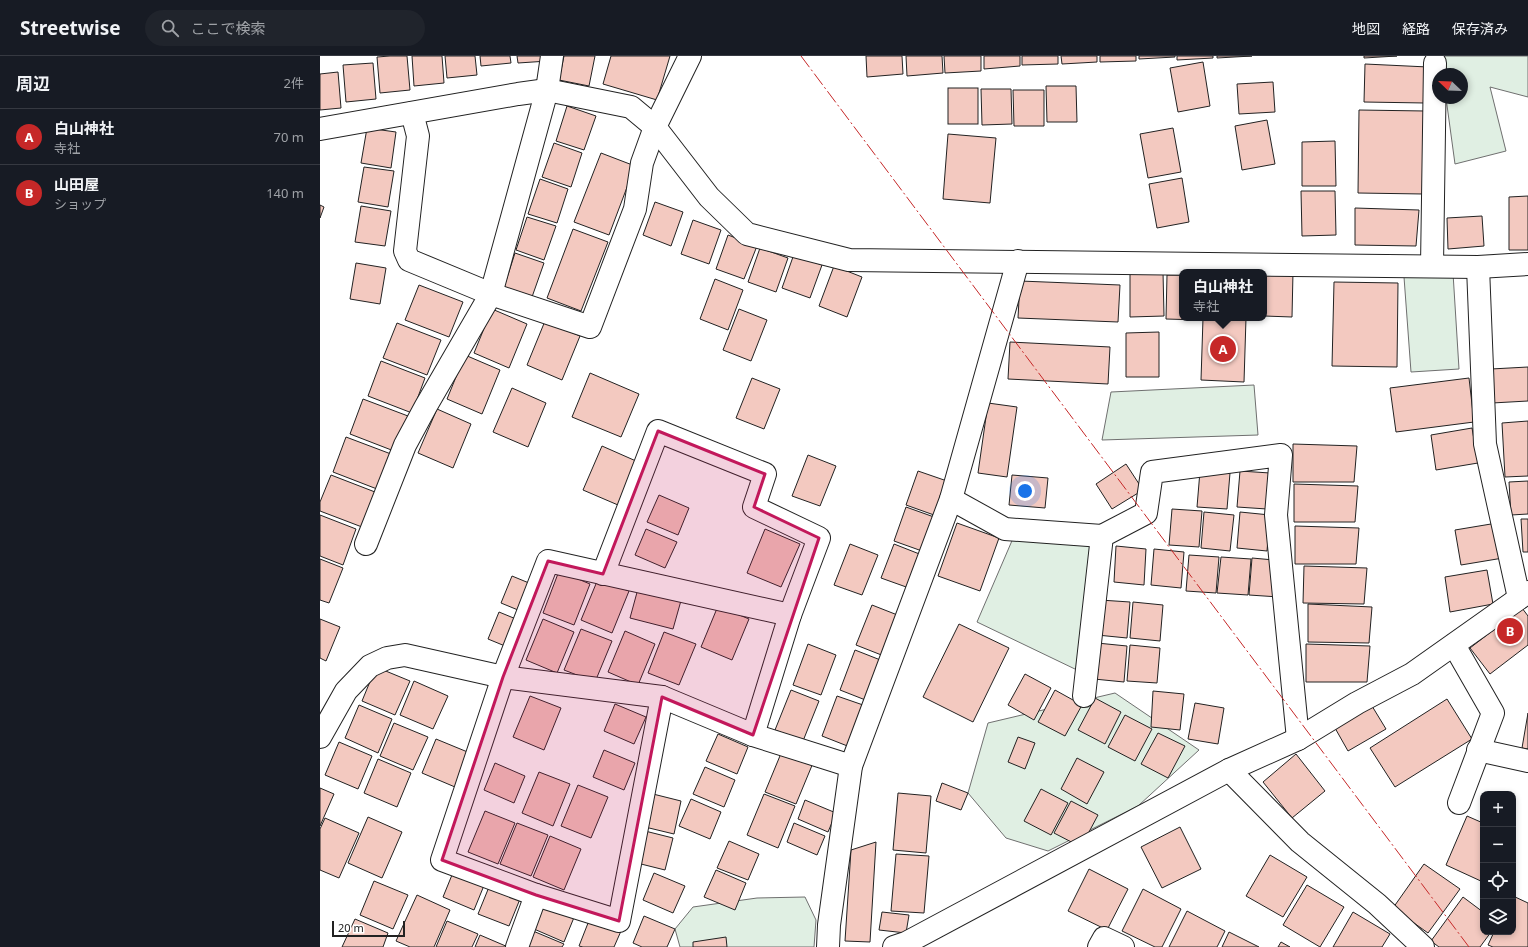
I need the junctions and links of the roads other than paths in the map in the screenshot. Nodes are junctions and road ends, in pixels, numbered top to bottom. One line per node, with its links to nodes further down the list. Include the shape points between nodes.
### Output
1 (552, 56): 4 (street)
2 (690, 56): 6 (street)
3 (1435, 63): 10 (street)
4 (547, 90): 5 (street); 6 (street, via 630,107); 12 (street)
5 (412, 113): 7 (street); 12 (street, via 418,136 405,251 409,260)
6 (655, 127): 8 (street, via 709,197 747,234 849,260); 12 (street, via 642,163 635,209 590,327)
7 (320, 129)
8 (1018, 261): 10 (street); 13 (street)
9 (1528, 264): 11 (street)
10 (1432, 266): 11 (street)
11 (1478, 267): 17 (street, via 1485,444)
12 (491, 294): 15 (street, via 405,445)
13 (951, 499): 14 (street, via 1005,529); 28 (street)
14 (1102, 536): 21 (street); 25 (street, via 1146,513 1152,472 1281,455 1276,515)
15 (366, 544)
16 (603, 574): 18 (street); 18 (street, via 658,431 765,474 754,507 819,538); 20 (street, via 548,561)
17 (1524, 595): 19 (street)
18 (790, 615): 23 (street)
19 (1454, 645): 25 (street, via 1412,674 1357,703); 26 (street, via 1493,713)
20 (504, 677): 22 (street); 24 (street, via 405,655 386,658 370,666 346,691); 31 (street, via 442,860)
21 (1084, 696)
22 (662, 697): 23 (street); 31 (street, via 619,921)
23 (753, 735): 28 (street)
24 (320, 737)
25 (1298, 739): 29 (street)
26 (1478, 750): 27 (street); 30 (street)
27 (1528, 761)
28 (850, 766): 33 (street)
29 (1229, 770): 34 (street, via 906,943); 37 (street, via 1300,842 1377,904)
30 (1458, 803)
31 (536, 895): 32 (street)
32 (517, 947)
33 (828, 947)
34 (894, 947)
35 (1099, 947): 36 (street, via 1104,938)
36 (1123, 947)
37 (1423, 947)

